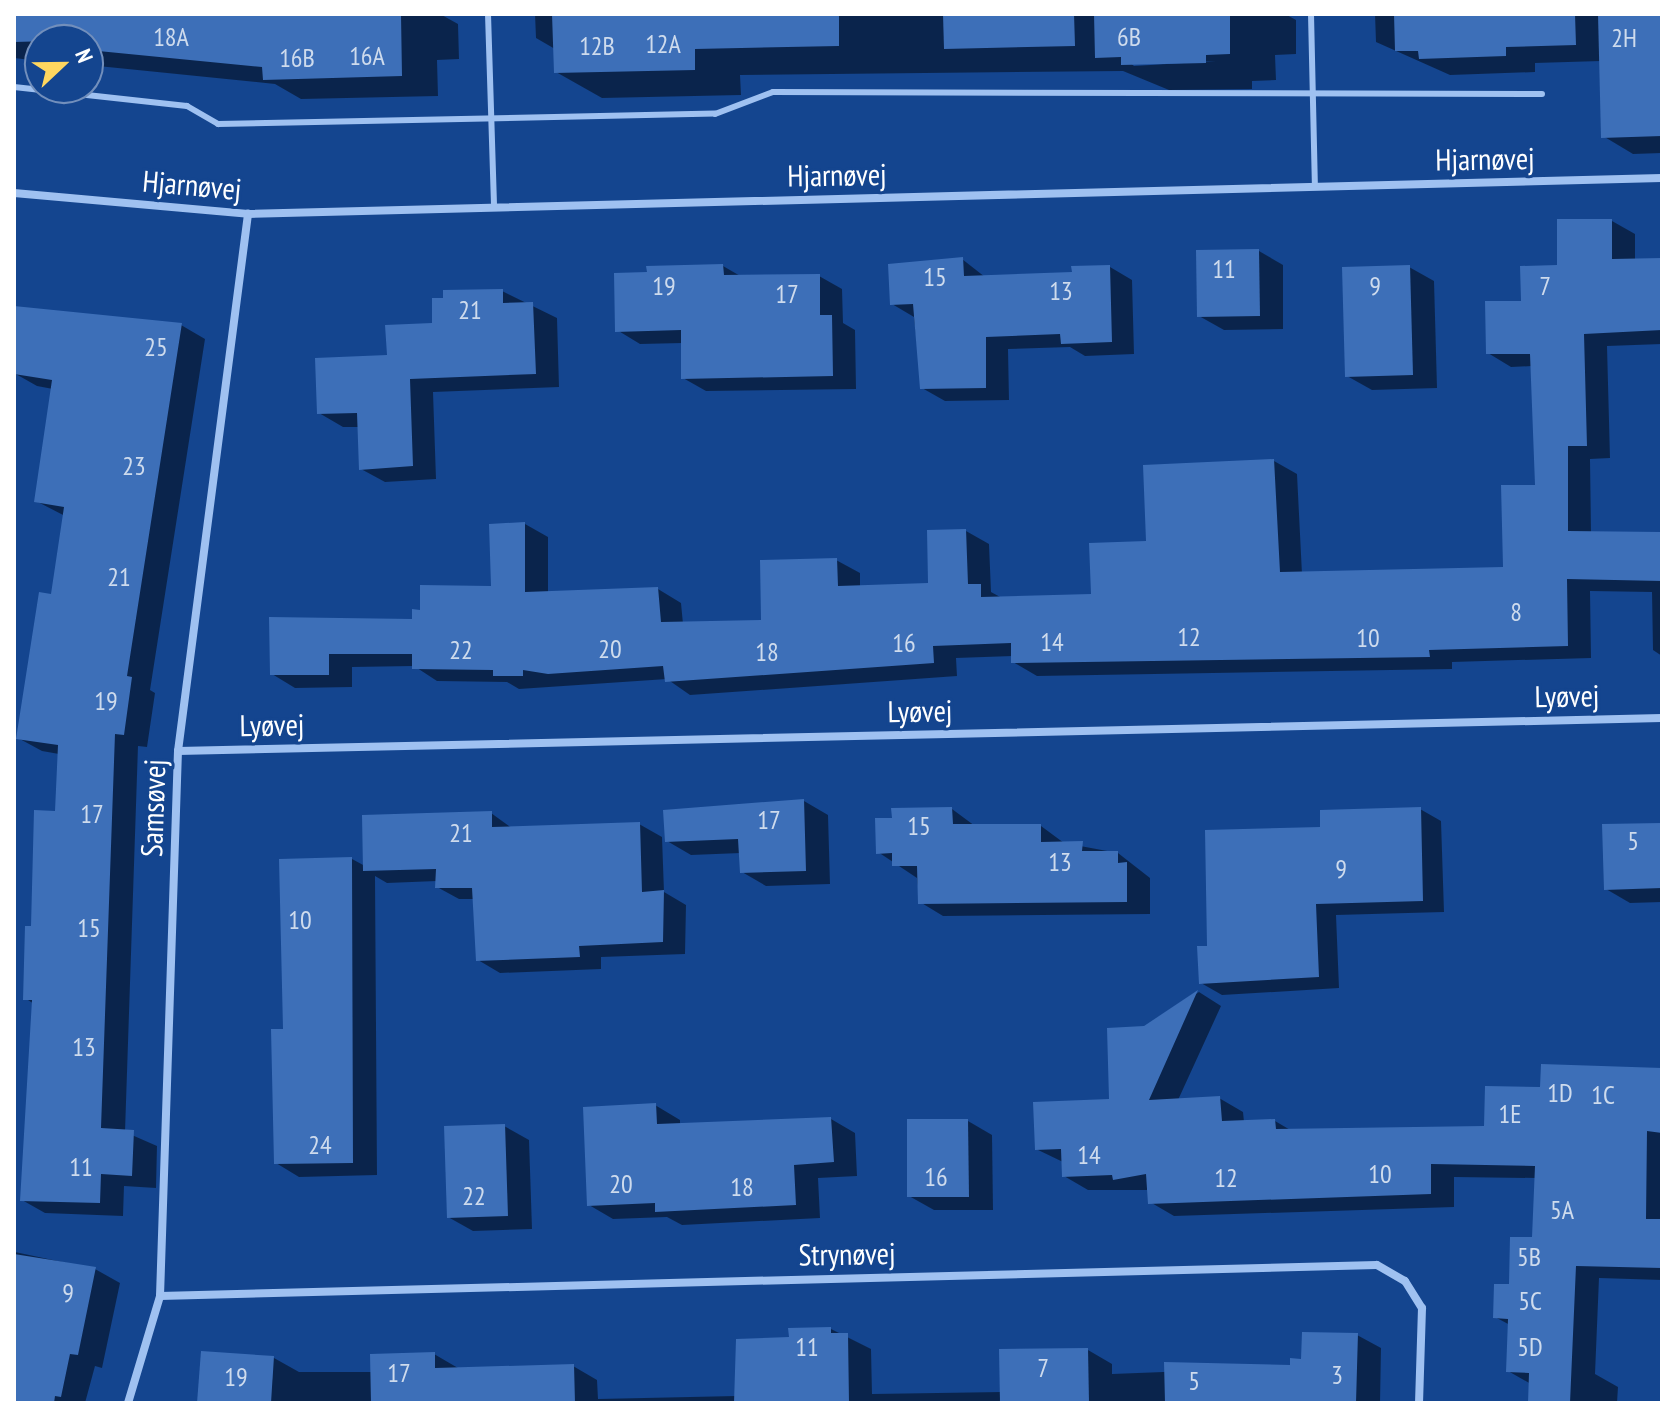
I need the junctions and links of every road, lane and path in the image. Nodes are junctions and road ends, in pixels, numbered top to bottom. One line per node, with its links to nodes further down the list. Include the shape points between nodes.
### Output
1 (488, 14): 6 (lane)
2 (1311, 14): 4 (lane)
3 (14, 87): 6 (lane, via 187,106 218,124)
4 (1313, 93): 5 (lane); 6 (lane, via 773,92 715,114); 8 (lane)
5 (1542, 94)
6 (492, 118): 10 (lane)
7 (1662, 178): 8 (street, Hjarnøvej)
8 (1315, 187): 10 (street, Hjarnøvej)
9 (14, 193): 11 (street, Hjarnøvej)
10 (494, 208): 11 (street, Hjarnøvej)
11 (248, 214): 13 (street, Samsøvej)
12 (1662, 718): 13 (street, Lyøvej)
13 (178, 751): 14 (street, Samsøvej)
14 (160, 1296): 15 (street, Samsøvej); 16 (street, Strynøvej, via 1377,1265 1405,1281 1422,1308)
15 (128, 1403)
16 (1419, 1403)

